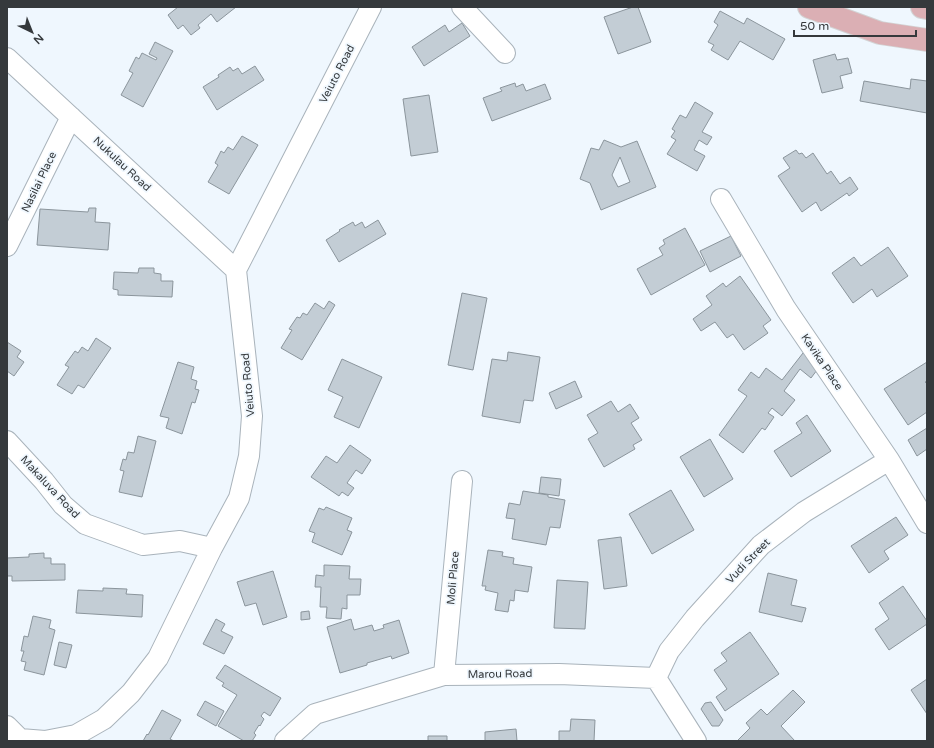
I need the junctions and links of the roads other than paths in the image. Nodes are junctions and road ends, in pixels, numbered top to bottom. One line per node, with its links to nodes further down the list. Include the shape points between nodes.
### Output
1 (371, 7): 12 (street, Veiuto Road)
2 (462, 7): 7 (street)
3 (809, 7): 6 (main road, via 880,32)
4 (922, 7): 5 (main road)
5 (927, 8)
6 (927, 40)
7 (505, 53)
8 (7, 58): 9 (street, Nukulau Road)
9 (71, 117): 11 (street, Nasilai Place); 12 (street, Nukulau Road)
10 (721, 199): 14 (street, Kavika Place, via 786,309)
11 (7, 246)
12 (236, 270): 17 (street, Veiuto Road, via 252,416 249,456 239,498)
13 (7, 441): 17 (street, Makaluva Road, via 64,505 85,524 143,545 180,541)
14 (889, 460): 16 (street, Kavika Place); 19 (street, Vudi Street, via 804,512 761,544 669,651)
15 (462, 481): 18 (street, Moli Place)
16 (927, 522)
17 (212, 548): 20 (street, Veiuto Road, via 158,658 130,693 104,719 76,735 45,741 20,739)
18 (444, 675): 19 (street, Marou Road, via 559,674); 21 (street, Marou Road, via 315,714)
19 (656, 678): 22 (street)
20 (7, 726)
21 (285, 741)
22 (696, 741)

